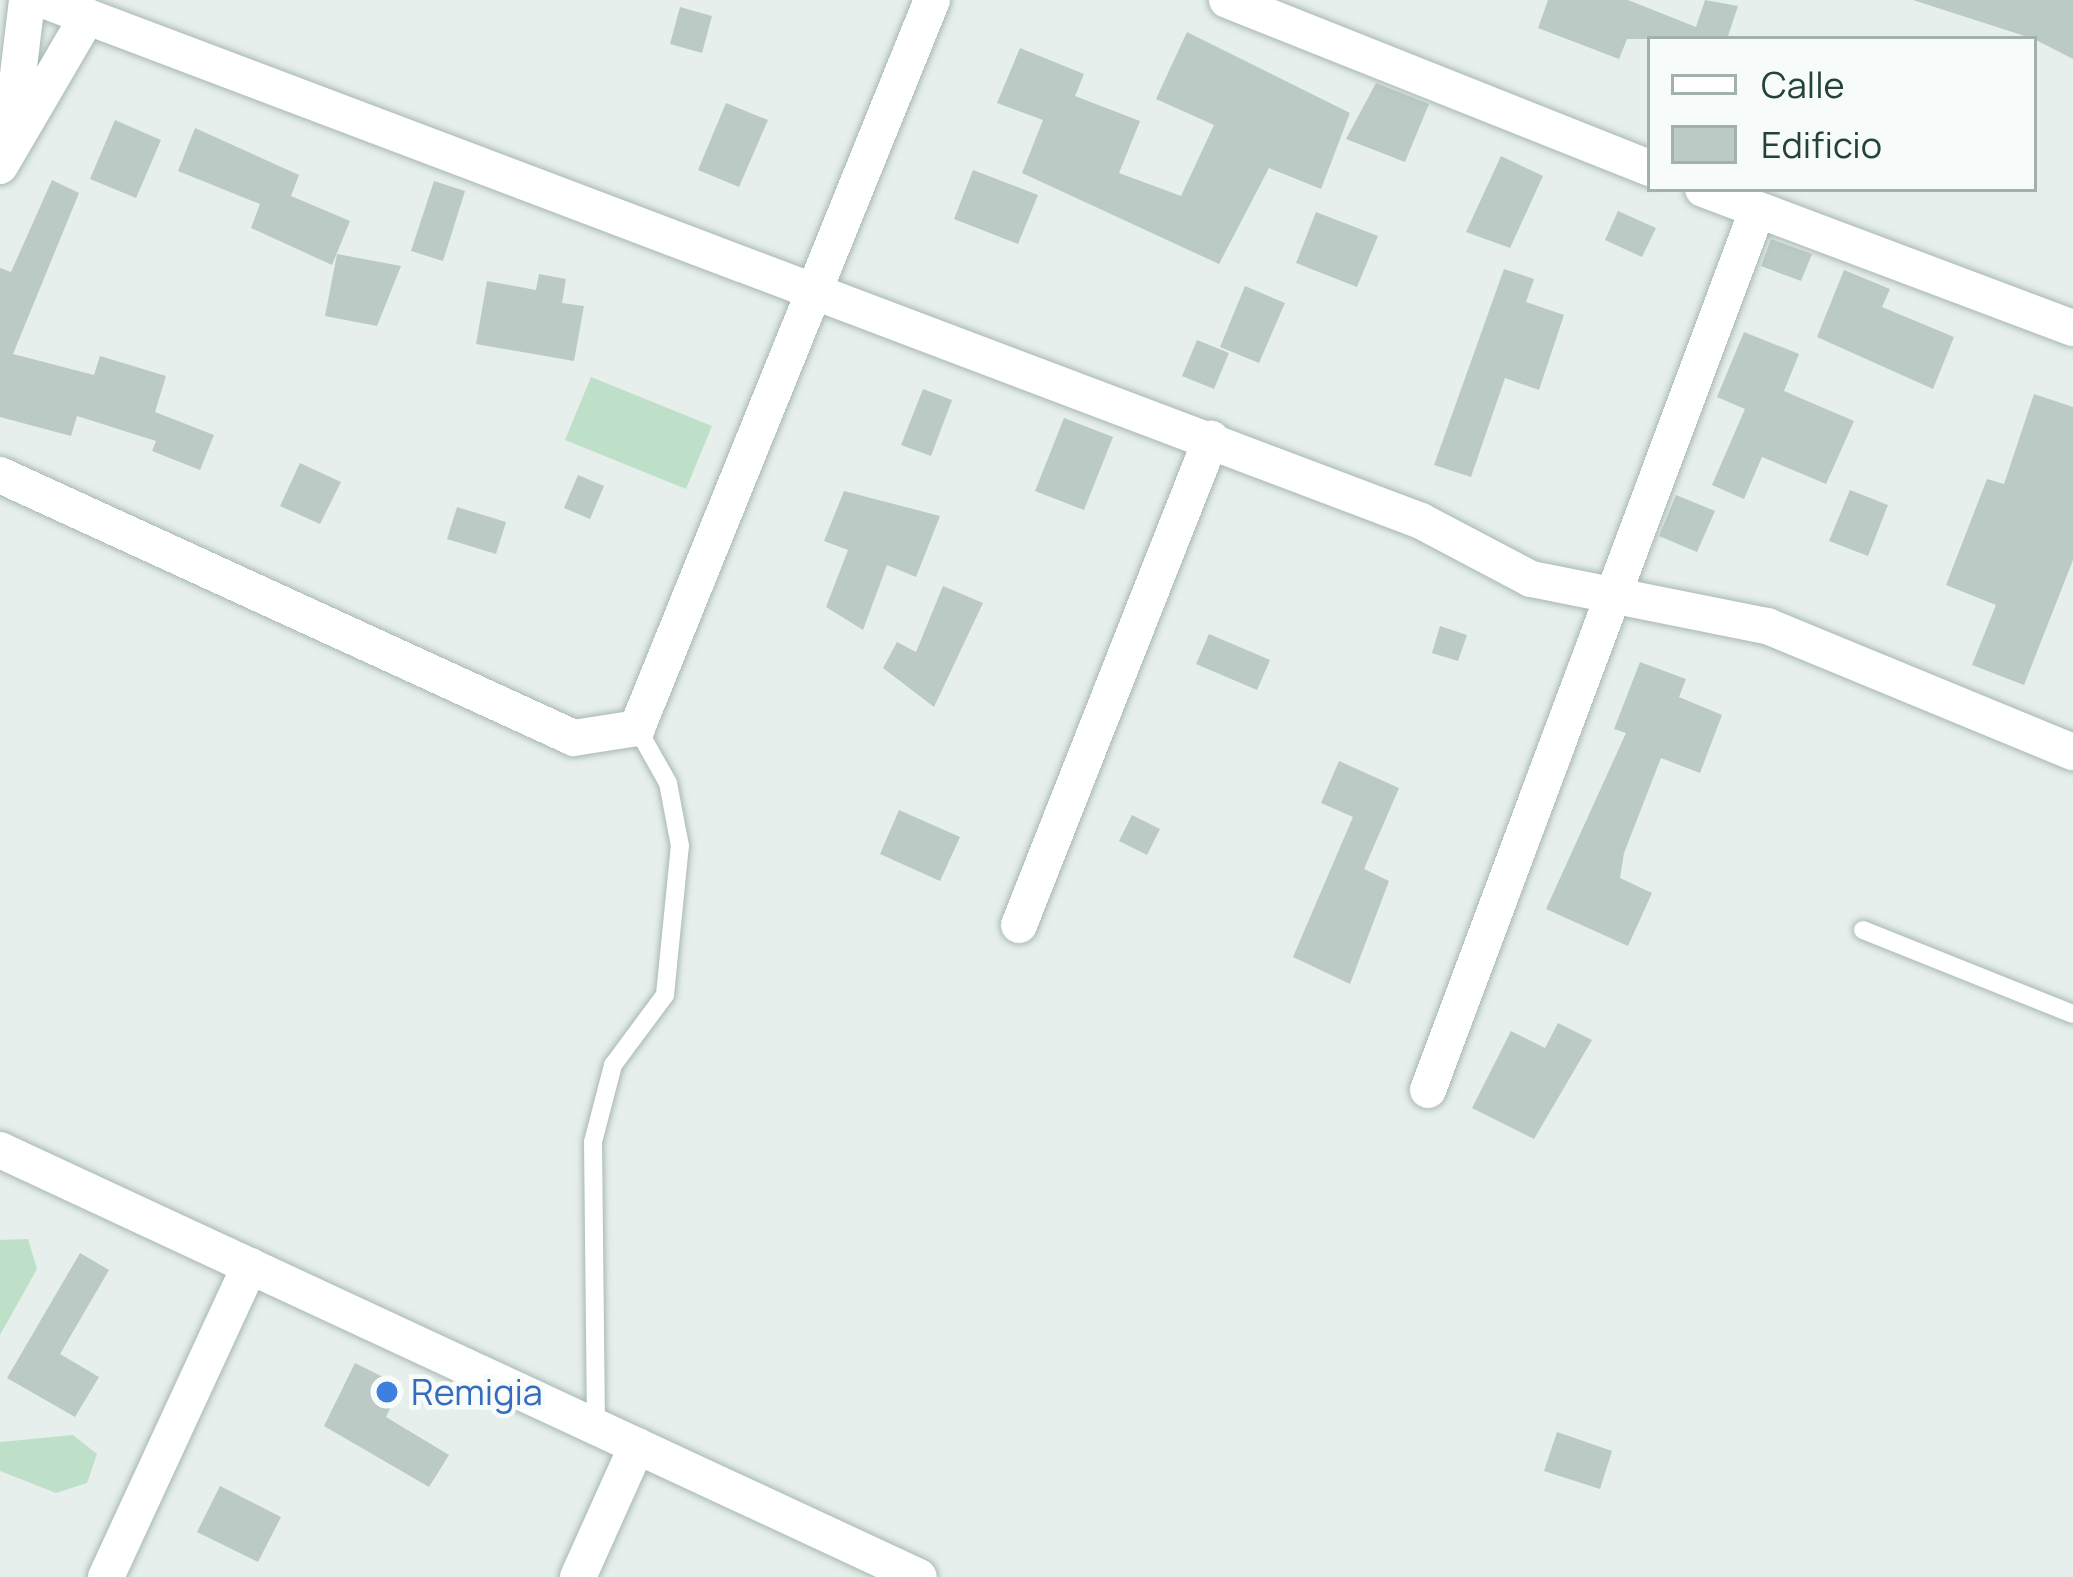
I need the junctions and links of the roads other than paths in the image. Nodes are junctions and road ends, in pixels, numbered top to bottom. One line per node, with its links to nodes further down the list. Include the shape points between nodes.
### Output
1 (28, 0): 6 (street)
2 (44, 0): 5 (street)
3 (932, 0): 10 (street)
4 (1227, 0): 7 (street)
5 (87, 17): 6 (street); 10 (street)
6 (5, 155)
7 (1647, 167)
8 (1710, 192): 9 (street)
9 (1757, 211): 11 (street); 14 (street)
10 (814, 285): 12 (street); 15 (street)
11 (2073, 328)
12 (1211, 439): 14 (street, via 1421,520 1531,579); 17 (street)
13 (0, 475): 15 (street, via 574,738)
14 (1616, 598): 16 (street, via 1767,626); 20 (street)
15 (637, 728): 23 (lane, via 668,783 680,846 665,995 599,1100)
16 (2073, 752)
17 (1019, 925)
18 (1863, 930): 19 (lane)
19 (2073, 1014)
20 (1428, 1090)
21 (0, 1150): 22 (street)
22 (250, 1266): 23 (street); 25 (street)
23 (596, 1427): 24 (street)
24 (637, 1446): 26 (street); 27 (street)
25 (106, 1577)
26 (578, 1577)
27 (919, 1577)

